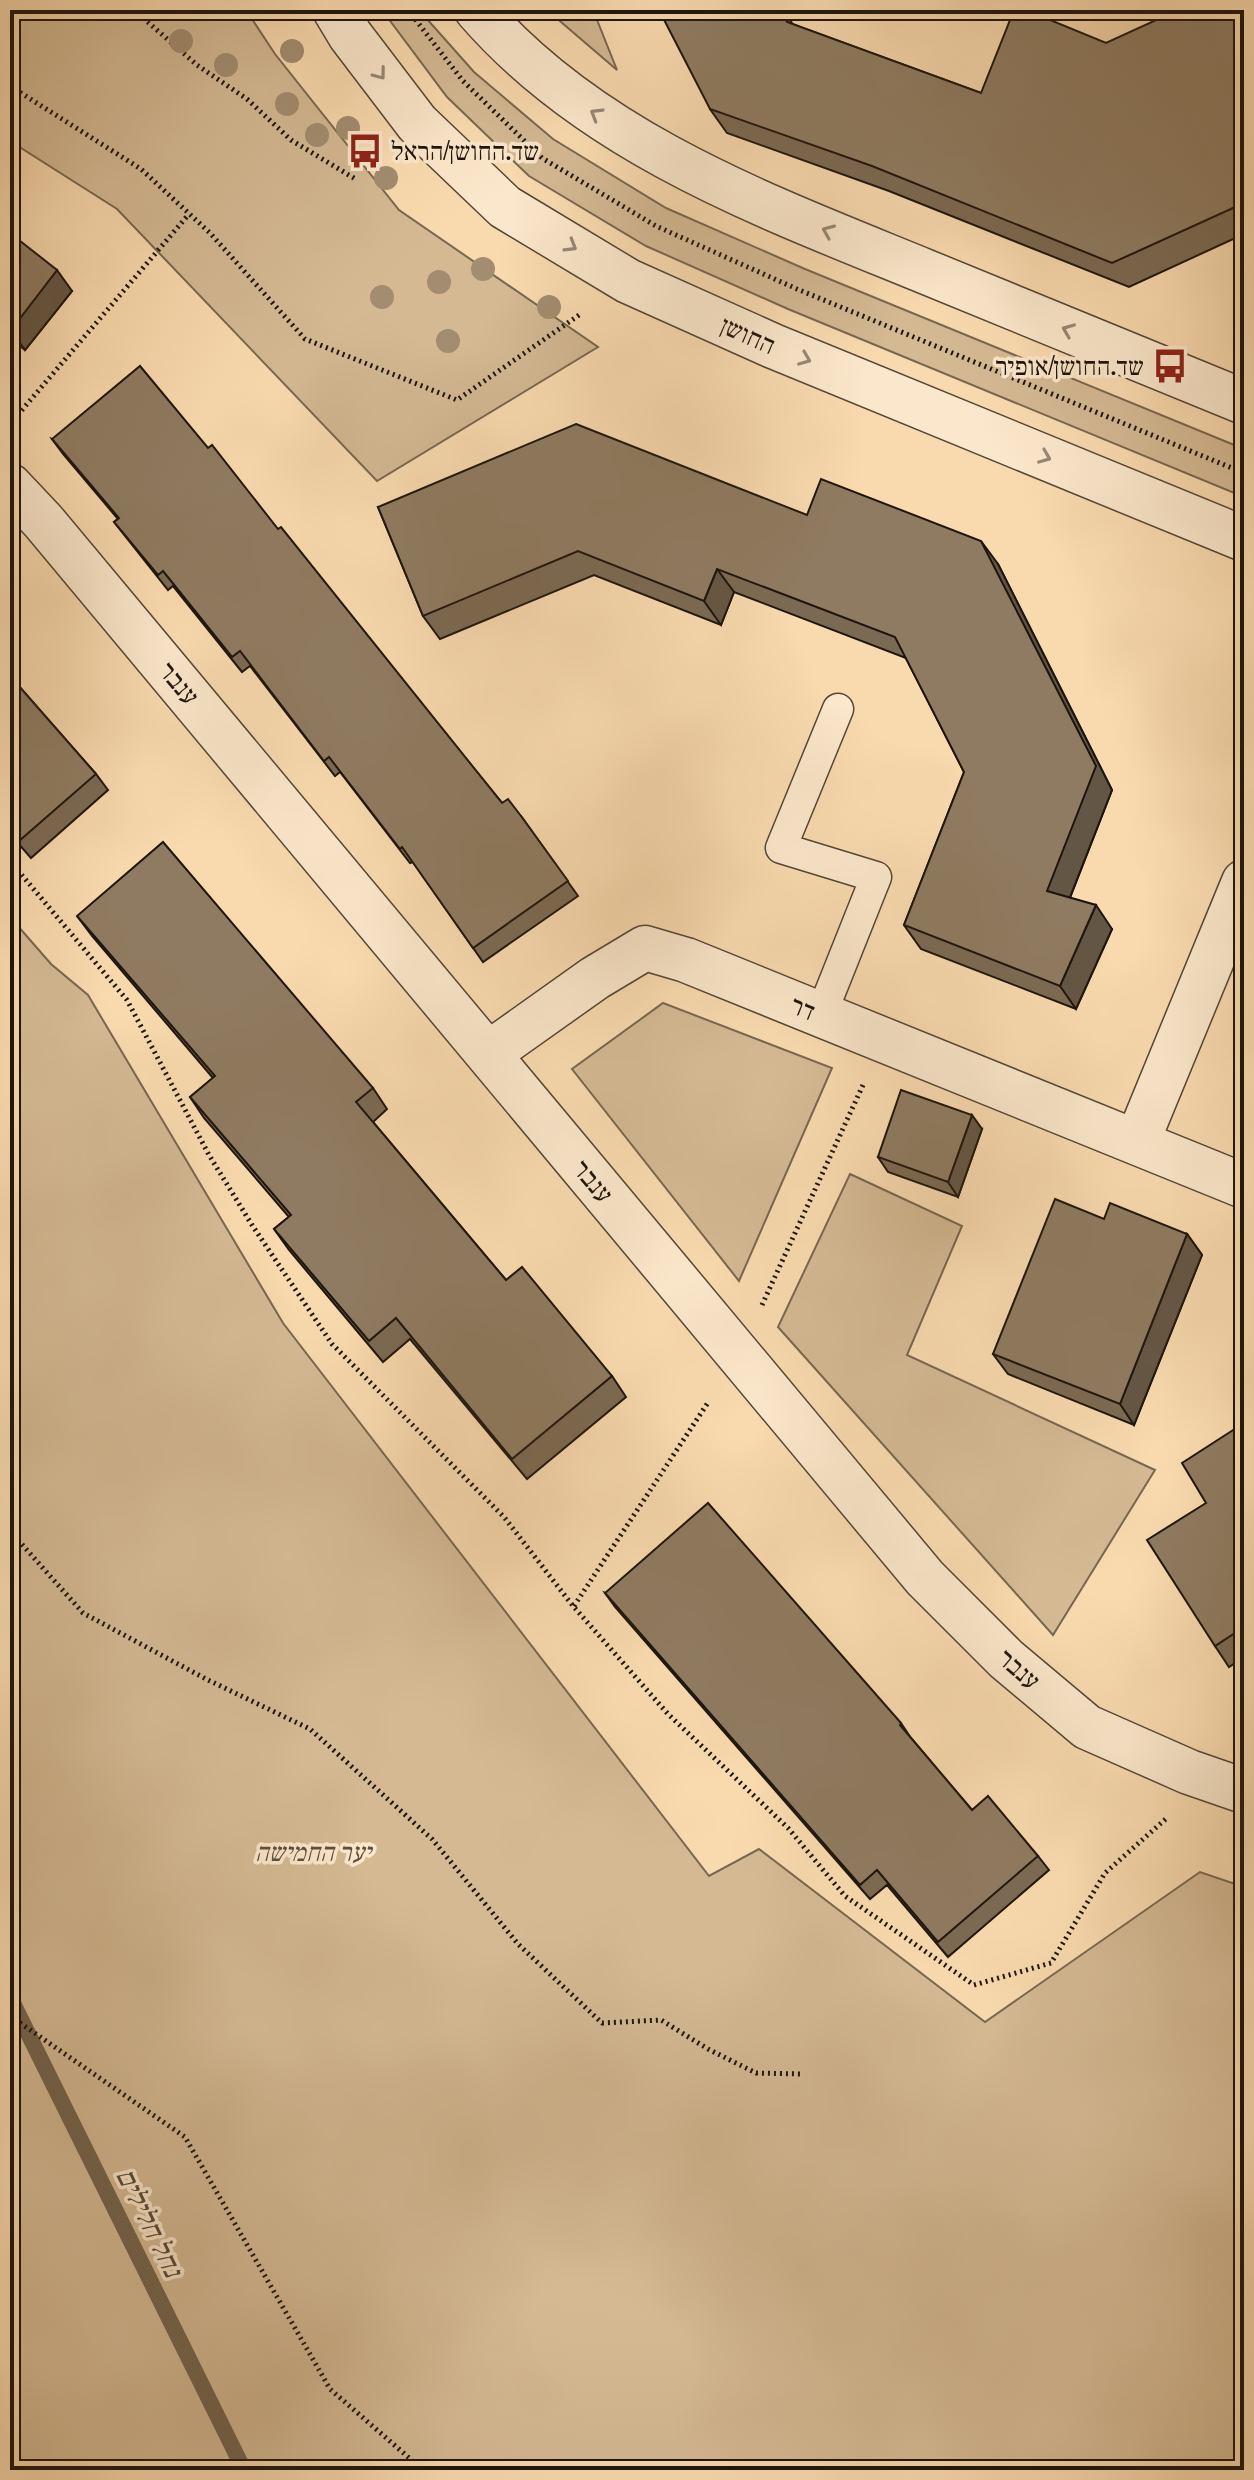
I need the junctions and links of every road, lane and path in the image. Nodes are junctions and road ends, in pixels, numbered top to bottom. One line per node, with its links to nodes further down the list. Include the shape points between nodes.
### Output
1 (134, 10): 5 (path, via 291,140)
2 (335, 10): 7 (street, החושן, one-way to 7, via 417,123 505,207)
3 (477, 10): 8 (street, one-way to 3, via 686,168 579,103 504,41)
4 (10, 86): 6 (path, via 141,169)
5 (357, 180)
6 (189, 214): 7 (path, via 305,339 457,400); 9 (path)
7 (628, 281): 11 (street, החושן, one-way to 11)
8 (1244, 402)
9 (10, 424)
10 (10, 486): 16 (street, ענבר)
11 (1244, 539)
12 (838, 709): 15 (lane, via 781,848 876,877)
13 (10, 861): 20 (path, via 127,1000 209,1155 332,1344 504,1517 668,1714 788,1828 845,1896 974,1985 1051,1963 1105,1873)
14 (1244, 882): 17 (street)
15 (821, 1015): 16 (street, דר, via 645,948); 17 (street, דר)
16 (488, 1054): 20 (street, ענבר, via 925,1578 1006,1659 1087,1727)
17 (1137, 1142): 18 (street, דר)
18 (1244, 1186)
19 (10, 1531): 22 (path, via 83,1613 310,1729 432,1839 518,1944 602,2023 661,2020 756,2073)
20 (1227, 1785)
21 (10, 2016): 23 (path, via 185,2137 330,2389)
22 (801, 2074)
23 (423, 2470)

